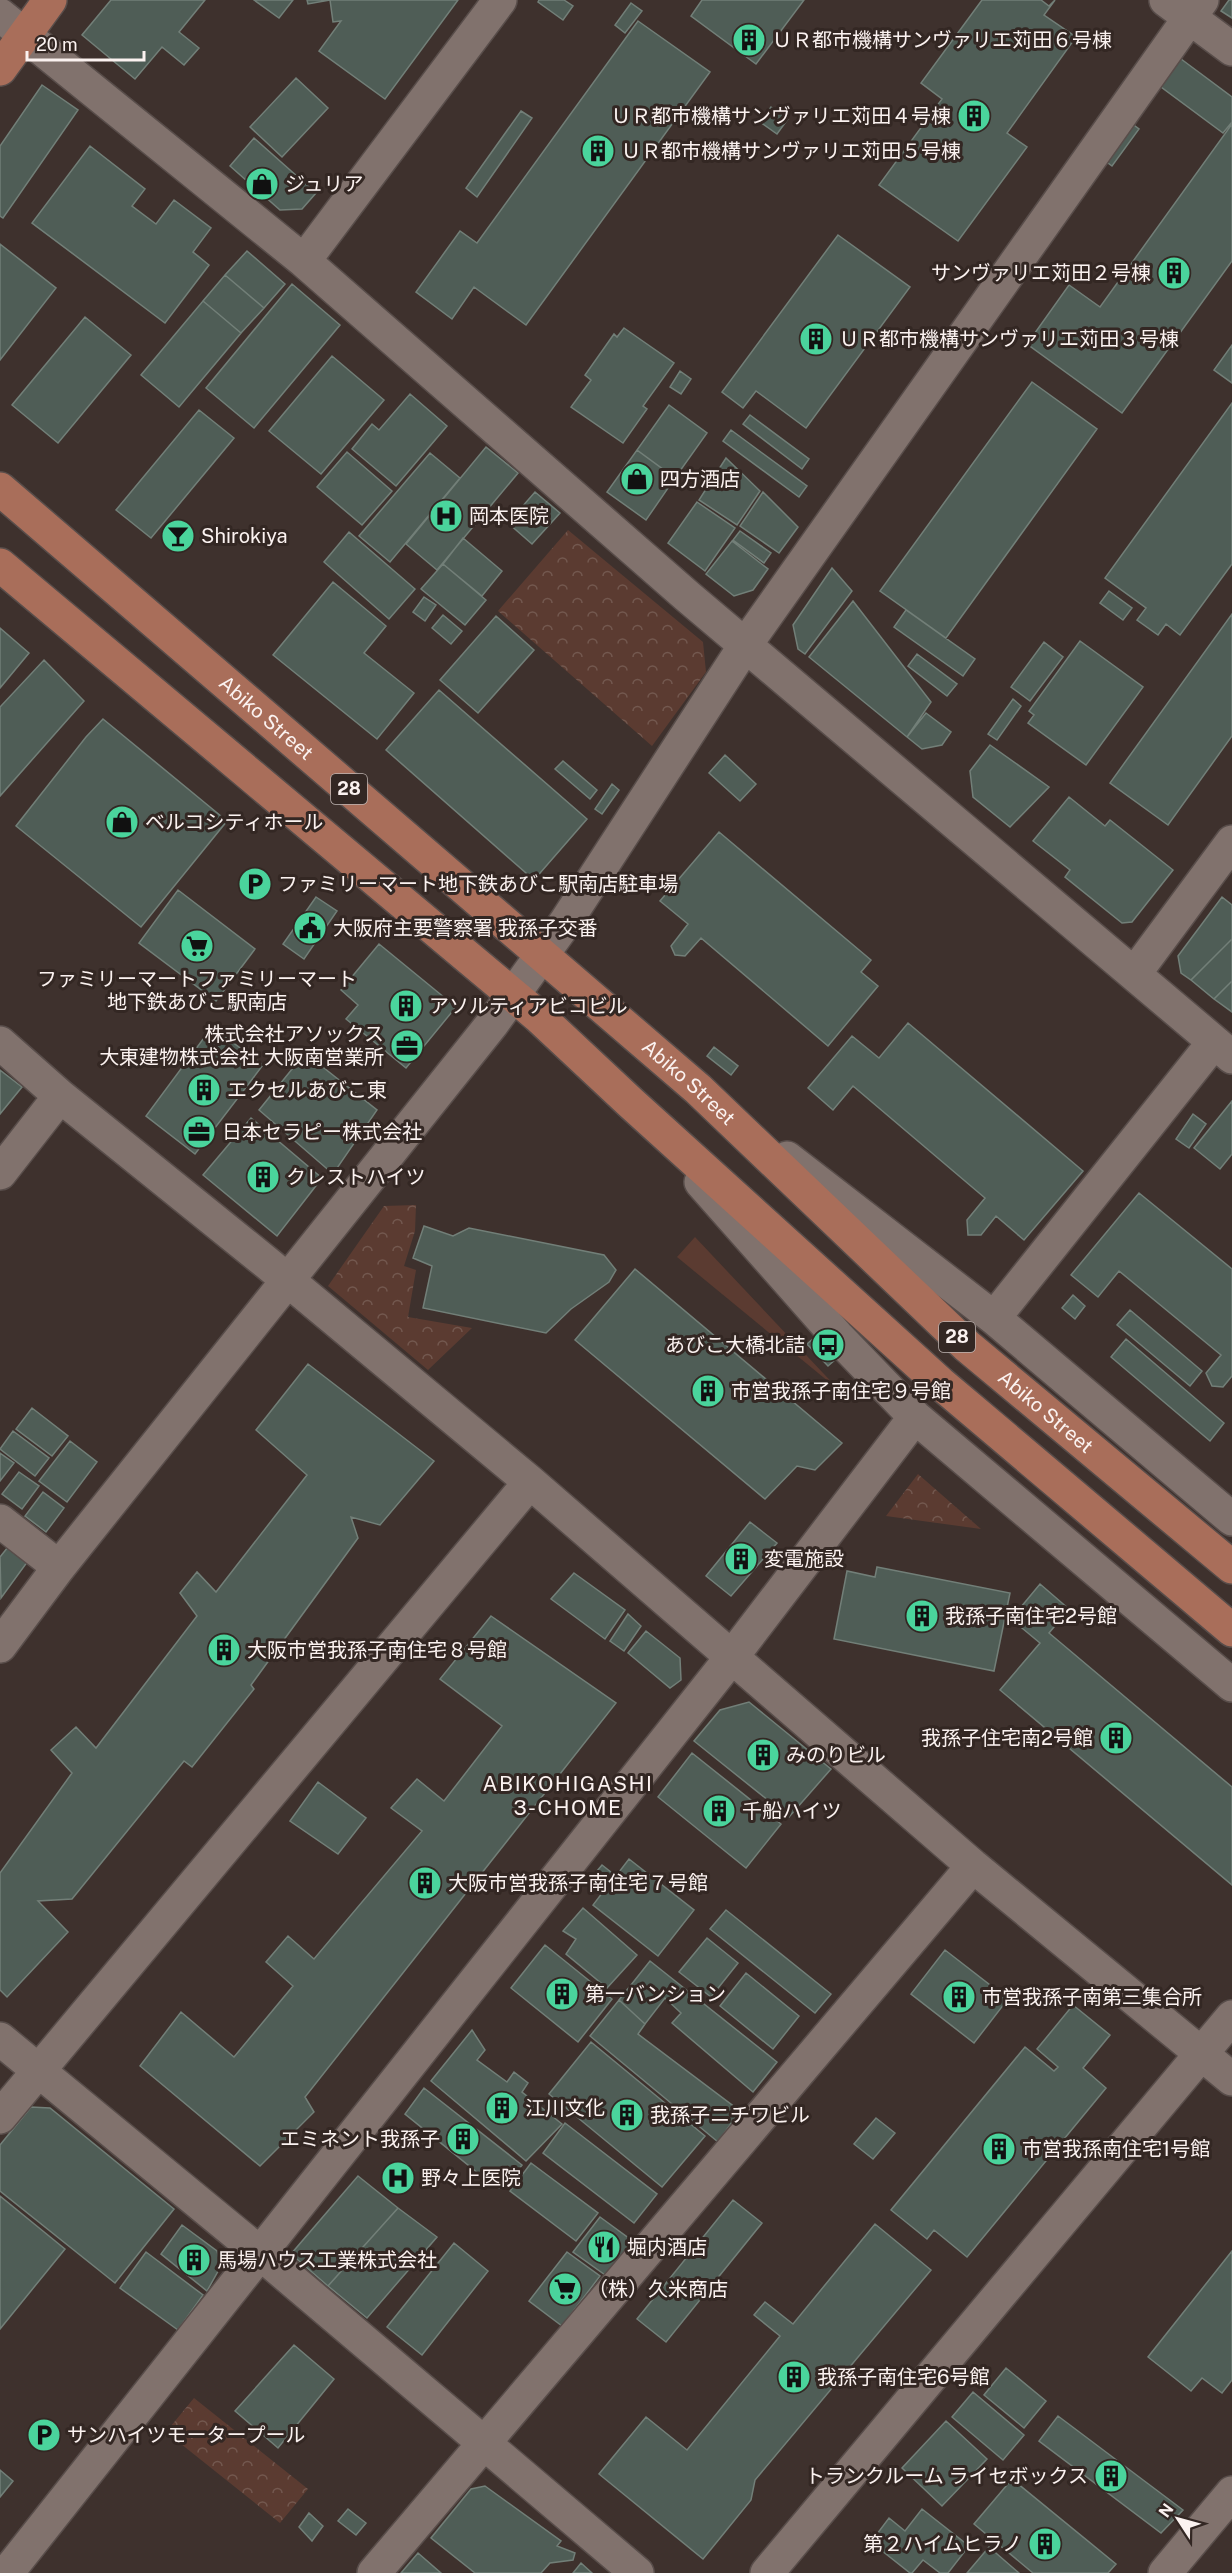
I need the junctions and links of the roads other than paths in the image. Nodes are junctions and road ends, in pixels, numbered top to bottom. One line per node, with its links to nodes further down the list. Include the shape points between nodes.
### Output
1 (50, 0): 5 (main road)
2 (500, 0): 8 (street)
3 (1186, 6): 6 (street); 11 (street)
4 (0, 15): 5 (street)
5 (24, 36): 7 (main road); 8 (street)
6 (1232, 49)
7 (0, 69)
8 (304, 261): 11 (street)
9 (0, 489): 13 (main road, Abiko Street / 28)
10 (0, 565): 15 (main road, 28)
11 (747, 644): 13 (street); 14 (street)
12 (1232, 842): 14 (street)
13 (542, 954): 15 (street); 18 (main road, Abiko Street / 28)
14 (1135, 973): 17 (street)
15 (513, 994): 20 (main road, 28); 22 (street)
16 (0, 1043): 19 (street)
17 (1223, 1049): 23 (street)
18 (698, 1089): 23 (street); 29 (main road, Abiko Street / 28, via 967,1346)
19 (60, 1096): 21 (street); 22 (street)
20 (631, 1103): 24 (street, via 837,1336); 30 (main road, 28, via 940,1383)
21 (0, 1173)
22 (286, 1279): 25 (street); 28 (street)
23 (994, 1318): 26 (street)
24 (915, 1417): 32 (street); 33 (street)
25 (530, 1482): 32 (street); 38 (street)
26 (1232, 1519)
27 (0, 1521): 28 (street)
28 (59, 1567): 31 (street)
29 (1232, 1567)
30 (1232, 1630)
31 (0, 1646)
32 (731, 1658): 34 (street); 41 (street)
33 (1232, 1685)
34 (973, 1866): 37 (street); 42 (street)
35 (1232, 2017): 37 (street)
36 (0, 2039): 38 (street)
37 (1203, 2053): 39 (street); 47 (street)
38 (37, 2070): 40 (street); 41 (street)
39 (1232, 2079)
40 (0, 2117)
41 (260, 2253): 42 (street); 44 (street)
42 (483, 2443): 45 (street); 46 (street)
43 (1232, 2493): 48 (street)
44 (7, 2573)
45 (374, 2573)
46 (637, 2573)
47 (767, 2573)
48 (1165, 2573)

